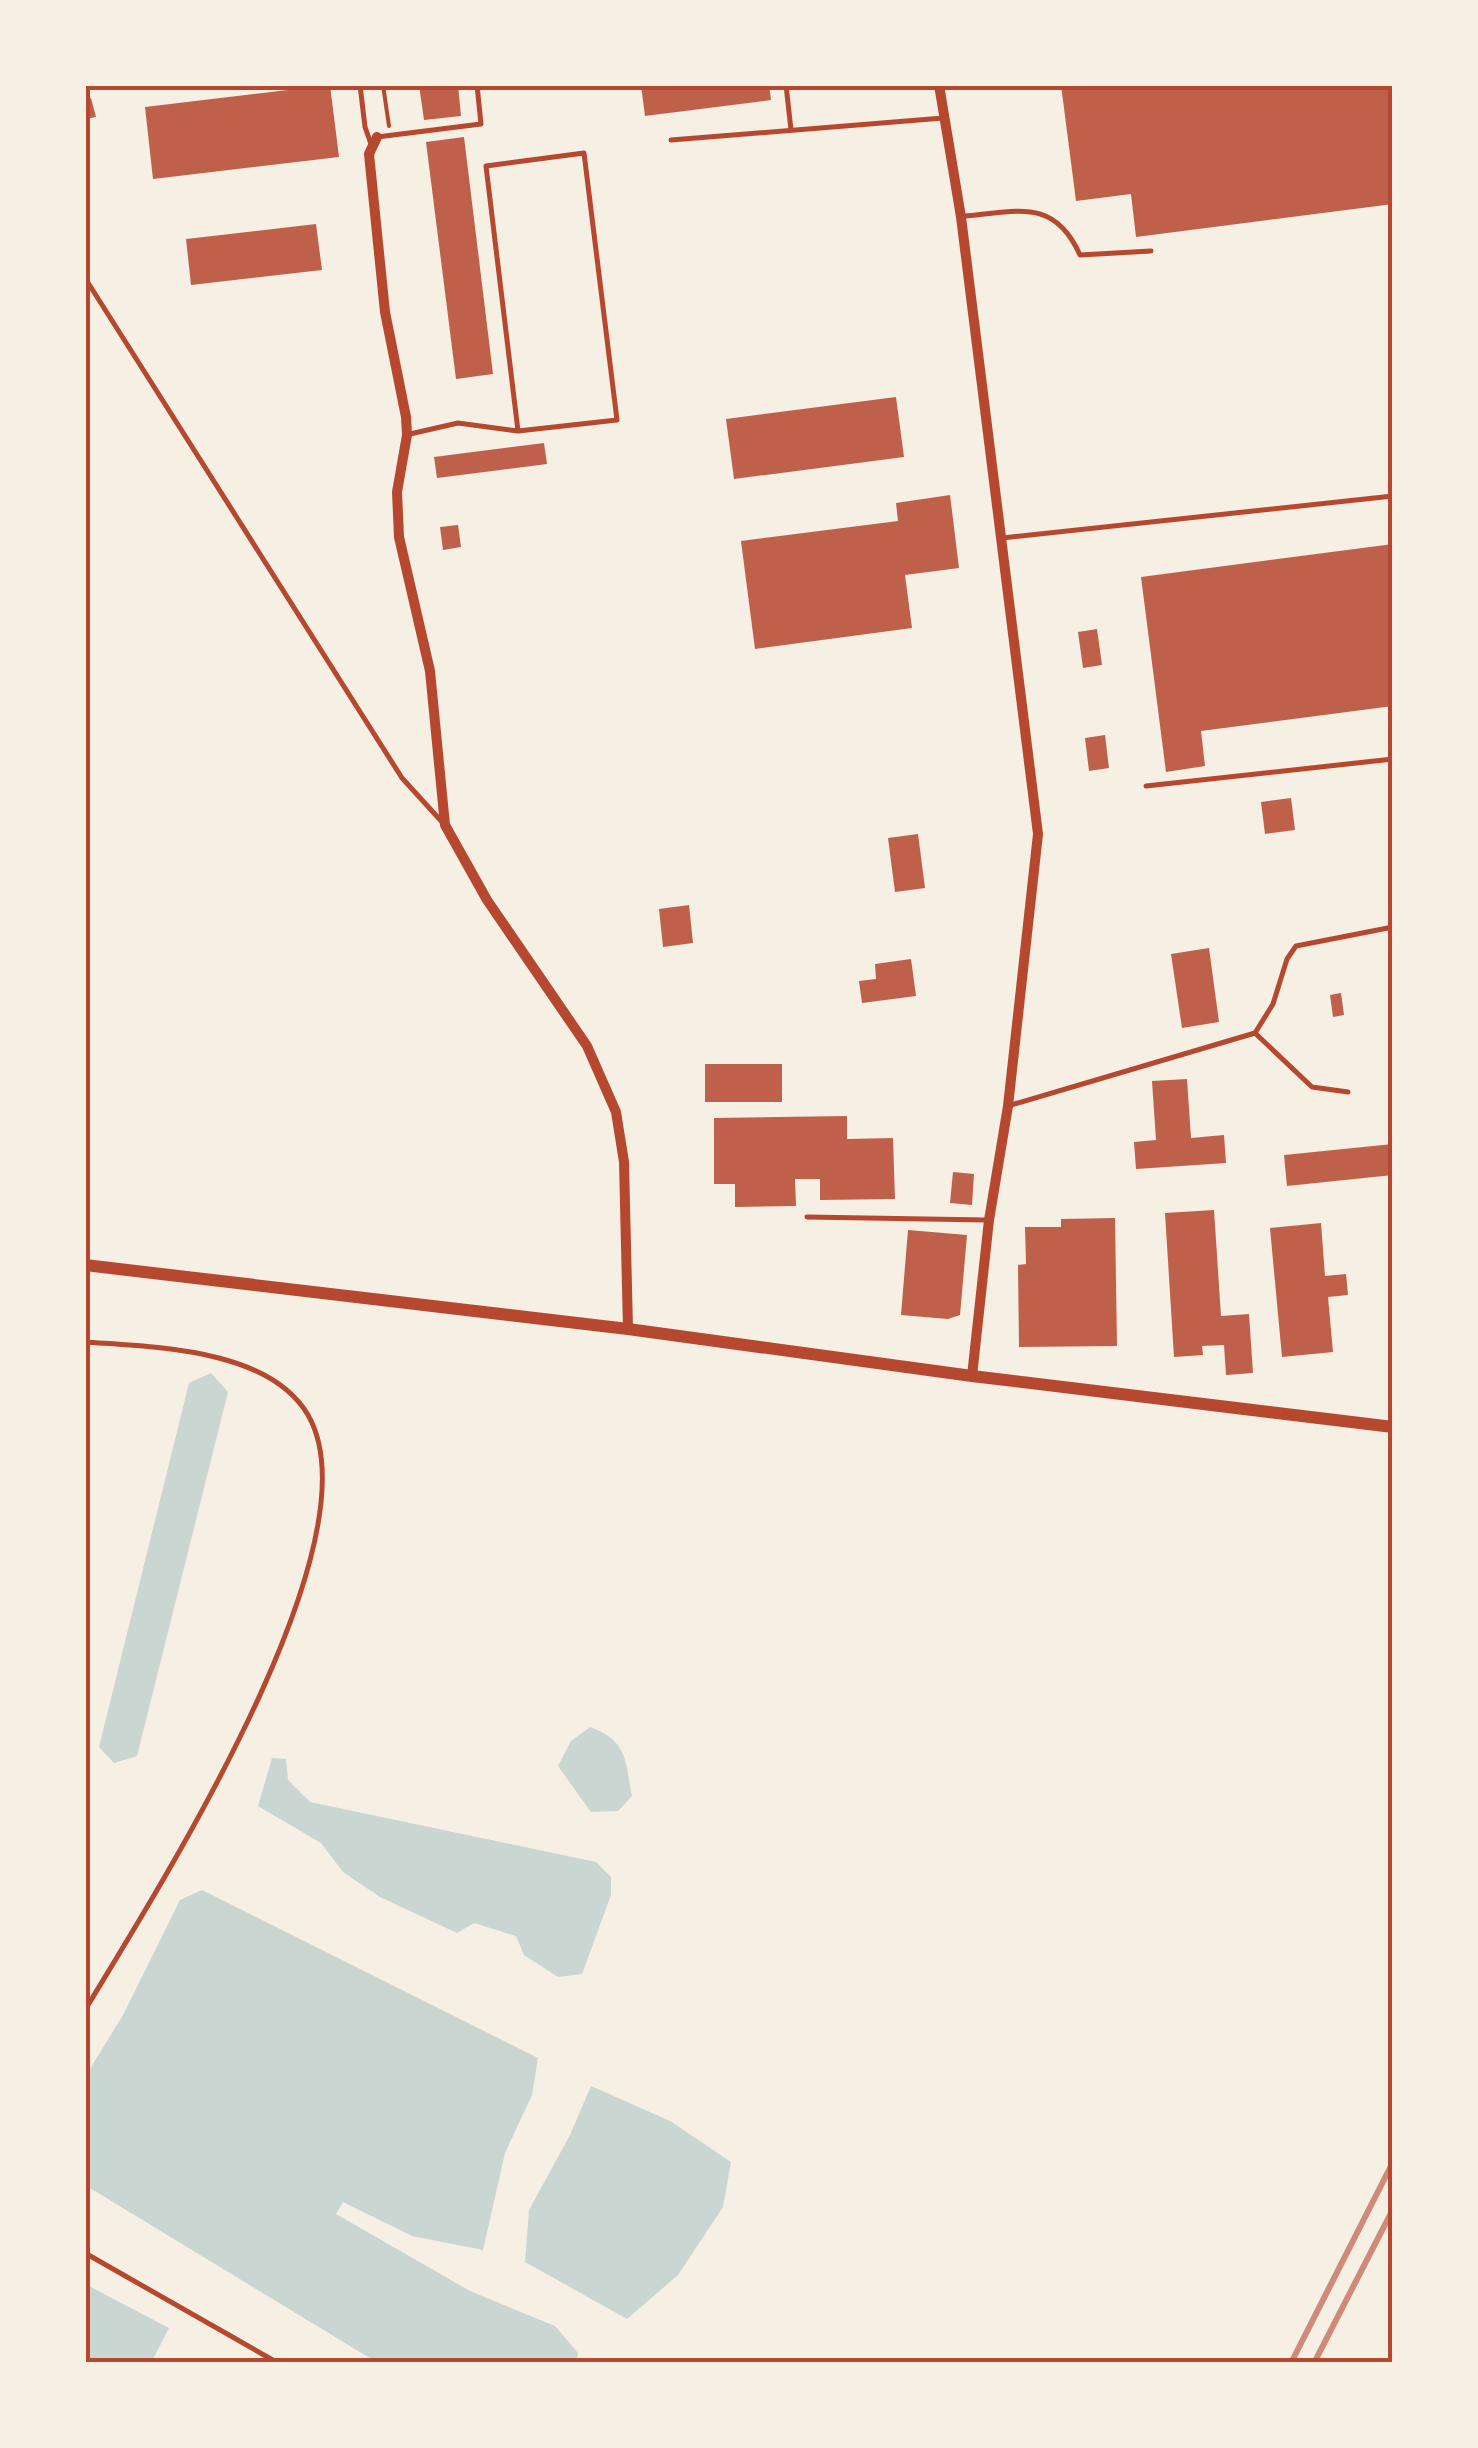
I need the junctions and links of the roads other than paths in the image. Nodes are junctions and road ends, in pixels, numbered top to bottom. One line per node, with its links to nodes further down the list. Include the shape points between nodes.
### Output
1 (360, 85): 8 (lane, via 365,127)
2 (476, 85): 8 (lane, via 481,124)
3 (786, 85): 6 (lane)
4 (939, 85): 5 (street)
5 (943, 118): 6 (lane); 9 (street)
6 (792, 130): 7 (lane)
7 (671, 140)
8 (374, 141): 13 (street, via 369,154 384,312)
9 (960, 216): 10 (lane, via 1036,211 1068,229 1080,254); 15 (street)
10 (1151, 251)
11 (85, 278): 18 (lane, via 402,778)
12 (518, 432): 12 (lane, via 617,420 584,153 486,166); 13 (lane, via 458,423)
13 (407, 435): 18 (street, via 396,492 399,537 430,671)
14 (1393, 496): 15 (lane)
15 (999, 538): 22 (street, via 1038,834)
16 (1393, 759): 17 (lane)
17 (1146, 786)
18 (446, 825): 26 (street, via 486,900 586,1046 616,1112 624,1162)
19 (1393, 927): 20 (lane, via 1296,946)
20 (1255, 1033): 21 (lane, via 1312,1087); 22 (lane)
21 (1348, 1092)
22 (1008, 1106): 24 (street)
23 (807, 1217): 24 (lane)
24 (989, 1220): 28 (street)
25 (85, 1265): 26 (street)
26 (628, 1329): 28 (street)
27 (85, 1342): 30 (lane, via 212,1356 256,1371 307,1414 321,1463 320,1508 300,1602 197,1824)
28 (972, 1376): 29 (street)
29 (1393, 1427)
30 (85, 2010)
31 (85, 2254): 32 (lane)
32 (278, 2363)

